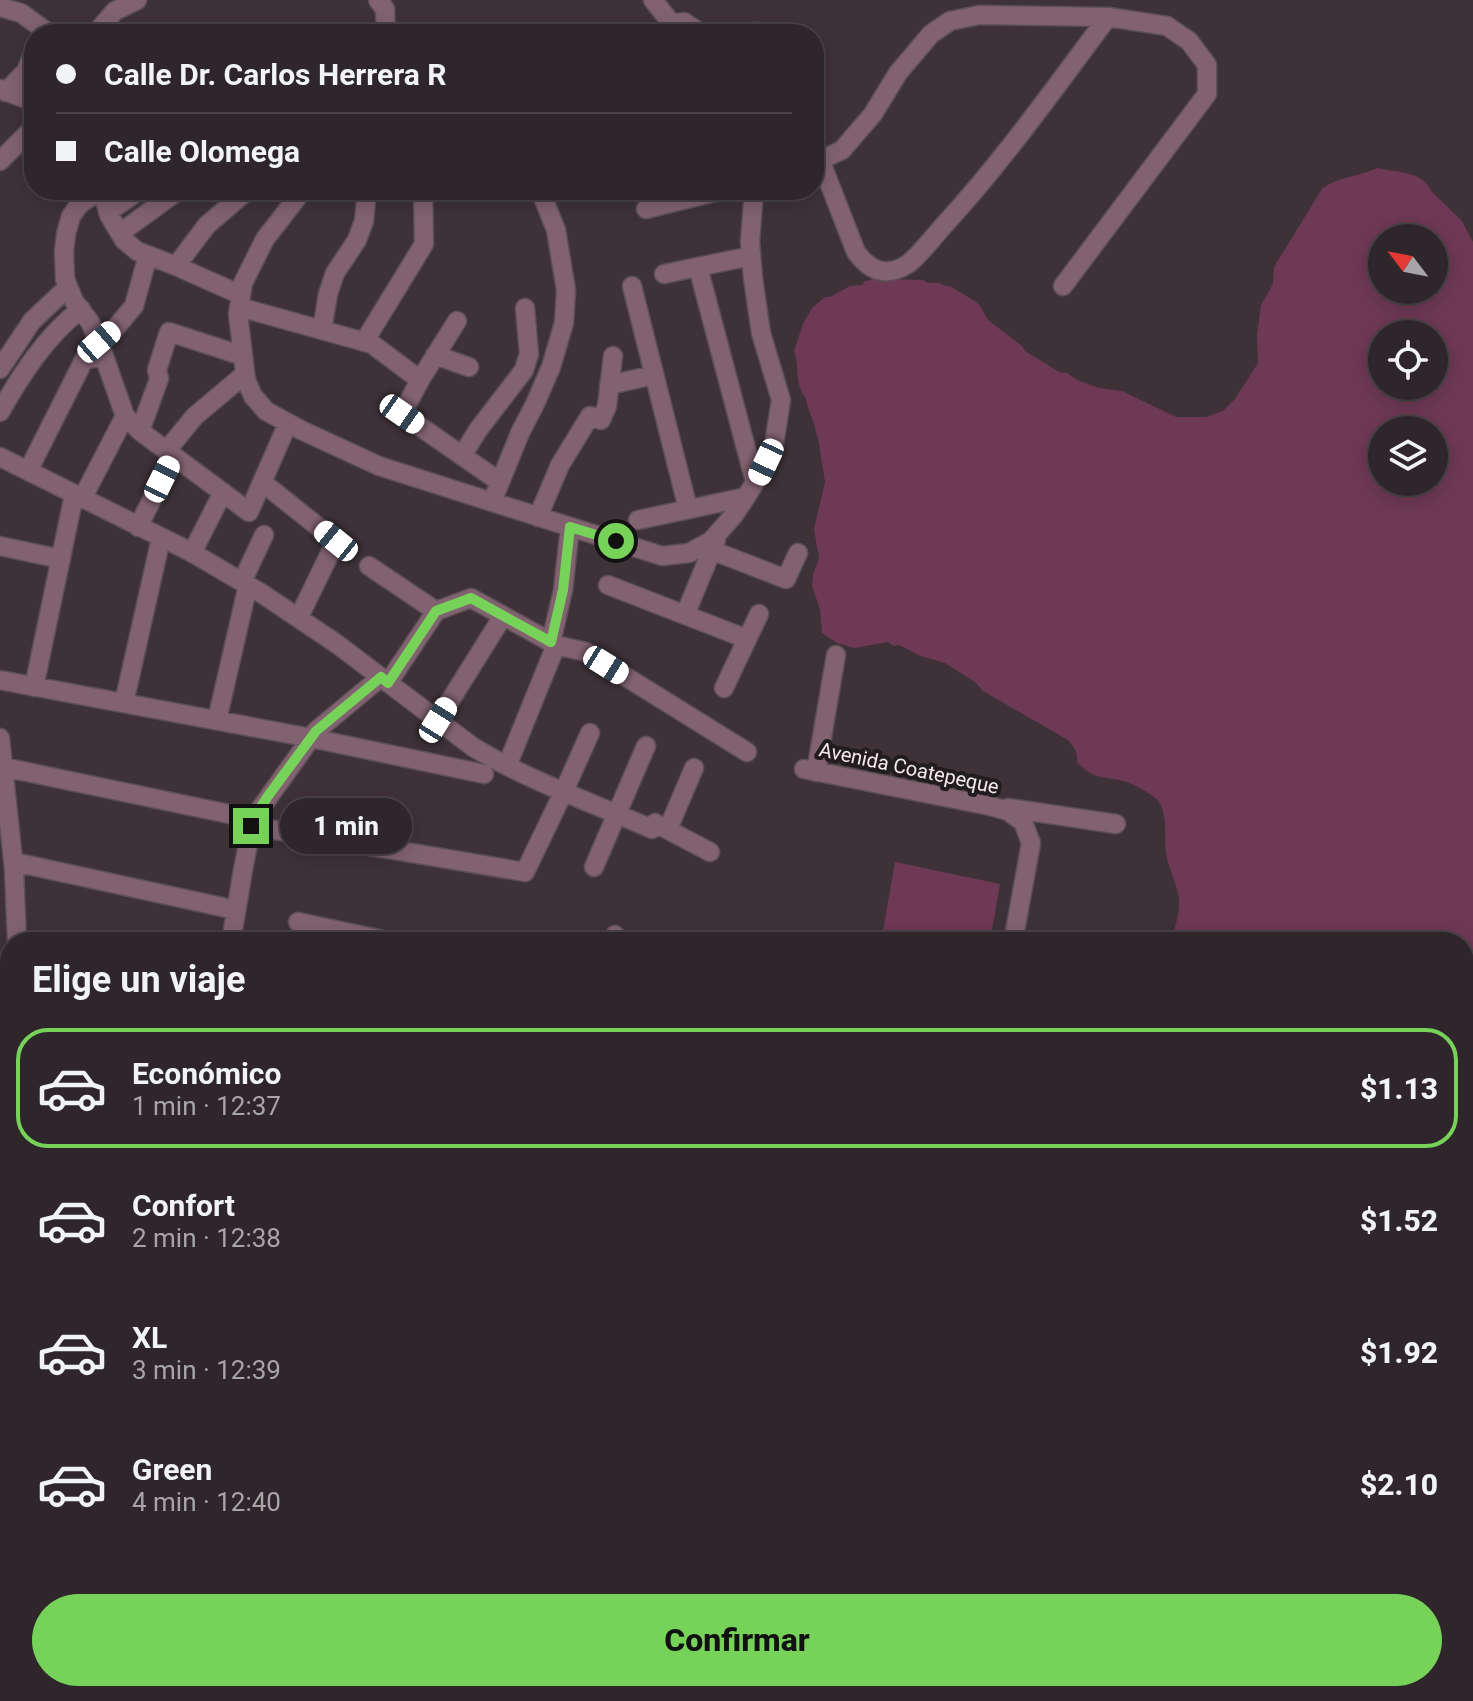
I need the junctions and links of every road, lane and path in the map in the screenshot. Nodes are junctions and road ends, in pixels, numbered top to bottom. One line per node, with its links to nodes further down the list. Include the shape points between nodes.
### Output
1 (137, 0): 8 (street)
2 (378, 0): 9 (street)
3 (653, 0): 10 (street)
4 (0, 7): 5 (street)
5 (24, 7): 7 (street)
6 (1108, 17): 15 (street, via 979,15 950,21 931,34 898,73 842,150); 17 (street, via 968,200 908,263 877,272 864,263); 38 (street, via 1167,26 1189,41 1207,65 1207,94)
7 (38, 24)
8 (104, 24)
9 (386, 24)
10 (665, 24)
11 (24, 73): 12 (street)
12 (3, 91): 13 (street)
13 (24, 98)
14 (24, 137): 16 (street)
15 (824, 151)
16 (0, 161)
17 (824, 170)
18 (86, 200): 39 (street, via 71,216 66,234)
19 (104, 200): 30 (street)
20 (125, 200): 30 (street)
21 (165, 200): 31 (street)
22 (236, 200): 34 (street, via 207,225)
23 (295, 200): 40 (street, via 265,239)
24 (366, 200): 44 (street, via 357,240 335,273)
25 (421, 200): 45 (street, via 424,244)
26 (544, 200): 64 (street, via 556,230 566,290 564,323 551,367)
27 (682, 200): 29 (street)
28 (753, 200): 33 (street)
29 (646, 209)
30 (108, 212): 31 (street)
31 (120, 233): 32 (street)
32 (148, 255): 34 (street); 46 (street, via 134,306)
33 (751, 256): 35 (street); 65 (street, via 761,333 781,400 774,444)
34 (176, 266): 40 (street)
35 (698, 267): 36 (street); 65 (street)
36 (664, 274)
37 (632, 286): 52 (street)
38 (1063, 286)
39 (68, 287): 42 (street); 51 (street, via 32,321)
40 (240, 301): 44 (street); 49 (street)
41 (525, 308): 60 (street, via 529,354 524,370)
42 (81, 309): 46 (street); 55 (street, via 35,357)
43 (457, 321): 47 (street)
44 (322, 330): 45 (street)
45 (364, 342): 53 (street)
46 (101, 349): 56 (street); 62 (street, via 84,360)
47 (435, 355): 50 (street); 53 (street)
48 (613, 356): 54 (street)
49 (244, 365): 57 (street, via 253,396); 58 (street, via 169,332); 59 (street, via 195,416)
50 (469, 367)
51 (0, 369)
52 (654, 375): 54 (street); 69 (street)
53 (420, 380): 60 (street, via 402,414)
54 (609, 385): 70 (street, via 601,420 590,416 560,465)
55 (0, 412)
56 (125, 416): 58 (street); 67 (street)
57 (288, 423): 63 (street); 68 (street, via 379,466)
58 (140, 431): 59 (street)
59 (170, 453): 66 (street); 72 (street)
60 (462, 456): 64 (street)
61 (0, 457): 62 (street)
62 (28, 471): 67 (street)
63 (262, 482): 66 (street, via 249,512); 89 (street, via 336,541)
64 (500, 482): 68 (street)
65 (751, 490): 69 (street); 74 (street)
66 (223, 492): 79 (street)
67 (78, 497): 72 (street); 81 (street)
68 (492, 502): 70 (street)
69 (688, 509): 71 (street)
70 (538, 517): 73 (street)
71 (638, 520)
72 (138, 527): 76 (street)
73 (570, 527): 74 (street, via 662,556 689,553); 91 (street)
74 (719, 532): 78 (street)
75 (264, 535): 83 (street)
76 (161, 538): 79 (street); 97 (street)
77 (0, 546): 81 (street)
78 (711, 550): 80 (street, via 786,579); 87 (street)
79 (192, 553): 83 (street)
80 (798, 553)
81 (61, 559): 95 (street)
82 (369, 566): 85 (street)
83 (245, 583): 89 (street); 98 (street)
84 (608, 585): 87 (street)
85 (436, 611): 88 (street, via 471,598); 94 (street)
86 (759, 614): 90 (street)
87 (685, 615): 90 (street)
88 (503, 616): 91 (street); 99 (street)
89 (299, 617): 94 (street)
90 (747, 639): 96 (street)
91 (554, 644): 104 (street, via 586,652); 105 (street)
92 (836, 655): 110 (street, Avenida Coatepeque, via 810,770)
93 (0, 680): 95 (street)
94 (384, 680): 99 (street); 102 (street)
95 (34, 687): 97 (street)
96 (724, 688)
97 (124, 703): 98 (street)
98 (217, 720): 102 (street)
99 (438, 720): 105 (street)
100 (590, 733): 109 (street)
101 (0, 738): 108 (street)
102 (311, 738): 107 (street); 112 (street)
103 (646, 746): 111 (street)
104 (747, 752)
105 (507, 766): 109 (street)
106 (694, 768): 114 (street)
107 (484, 774)
108 (3, 778): 112 (street); 115 (street)
109 (564, 791): 111 (street); 112 (street, via 525,872)
110 (979, 804): 113 (street); 124 (street, Avenida Coatepeque, via 1008,811 1023,822 1031,843)
111 (618, 814): 114 (street, via 652,829 655,823); 117 (street)
112 (252, 823): 119 (street)
113 (1116, 824)
114 (668, 829): 116 (street)
115 (9, 850): 118 (street); 119 (street)
116 (710, 852)
117 (594, 867)
118 (8, 909): 121 (street)
119 (236, 910): 122 (street)
120 (298, 922): 123 (street)
121 (14, 932)
122 (233, 932)
123 (346, 932)
124 (1015, 932)

